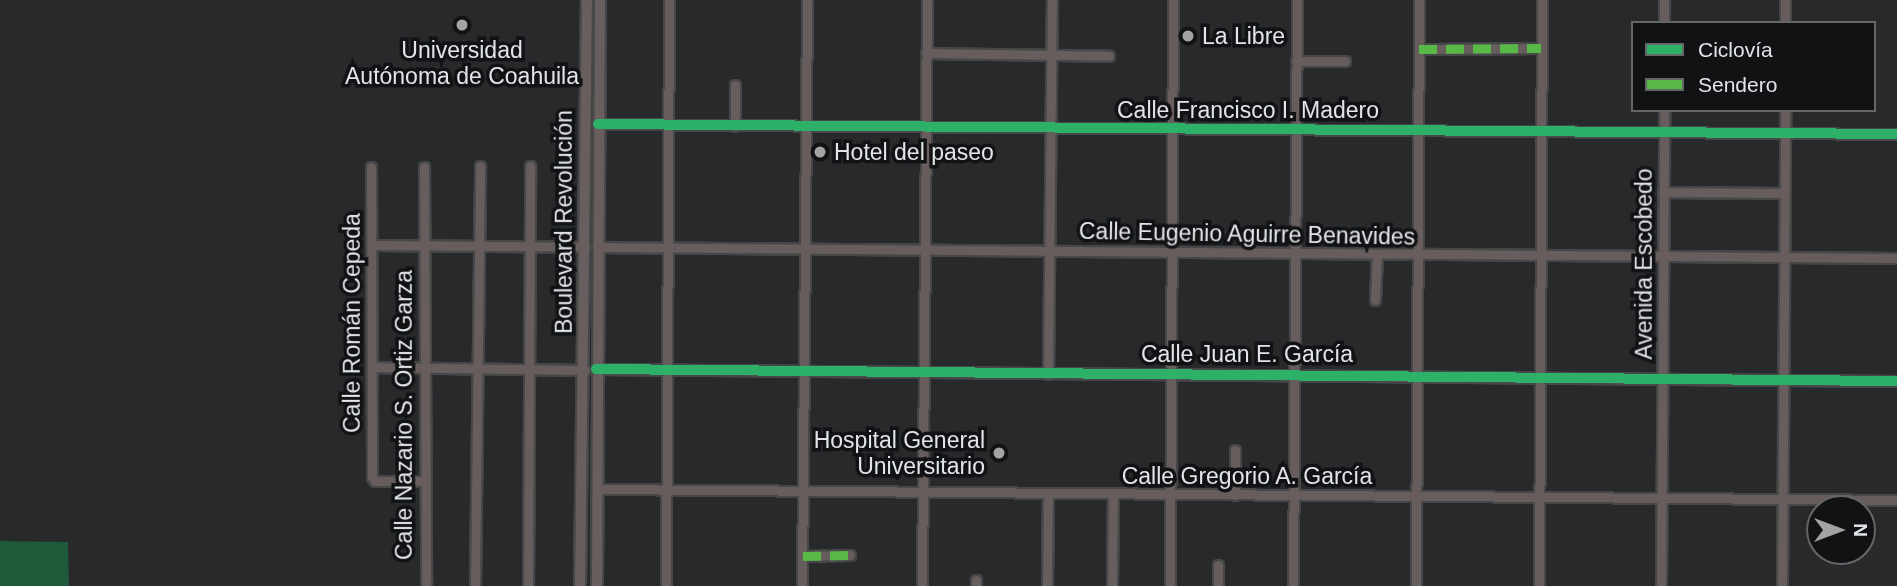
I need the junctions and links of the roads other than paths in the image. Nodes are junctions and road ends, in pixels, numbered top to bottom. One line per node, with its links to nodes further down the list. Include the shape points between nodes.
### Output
1 (587, 0): 48 (main road, Boulevard Revolución)
2 (600, 0): 25 (main road)
3 (669, 0): 26 (street)
4 (807, 0): 28 (street)
5 (927, 0): 17 (street)
6 (1052, 0): 18 (street)
7 (1173, 0): 31 (street)
8 (1297, 0): 20 (street)
9 (1419, 0): 16 (street)
10 (1542, 0): 15 (street)
11 (1664, 0): 13 (street)
12 (1785, 0): 14 (street)
13 (1664, 21)
14 (1785, 21)
15 (1541, 48): 16 (street); 34 (street)
16 (1419, 49): 33 (street)
17 (926, 53): 18 (street); 29 (street)
18 (1052, 55): 19 (street); 30 (street)
19 (1108, 56)
20 (1296, 61): 21 (street); 32 (street)
21 (1345, 61)
22 (735, 85): 27 (street)
23 (1664, 112): 35 (street, Avenida Escobedo)
24 (1784, 112): 36 (street)
25 (598, 124): 26 (street, Calle Francisco I. Madero); 48 (main road)
26 (669, 125): 27 (street, Calle Francisco I. Madero); 49 (street)
27 (734, 126): 28 (street, Calle Francisco I. Madero)
28 (806, 127): 29 (street, Calle Francisco I. Madero); 50 (street)
29 (925, 129): 30 (street, Calle Francisco I. Madero); 51 (street)
30 (1051, 130): 31 (street, Calle Francisco I. Madero); 52 (street)
31 (1172, 131): 32 (street, Calle Francisco I. Madero); 53 (street)
32 (1296, 131): 33 (street, Calle Francisco I. Madero); 54 (street)
33 (1418, 131): 34 (street, Calle Francisco I. Madero); 56 (street)
34 (1541, 132): 35 (street, Calle Francisco I. Madero); 57 (street)
35 (1664, 133): 36 (street, Calle Francisco I. Madero); 42 (street, Avenida Escobedo)
36 (1784, 134): 37 (street, Calle Francisco I. Madero); 43 (street)
37 (1897, 134)
38 (480, 166): 46 (street)
39 (530, 166): 47 (street)
40 (371, 167): 44 (street, Calle Román Cepeda)
41 (424, 167): 45 (street, Calle Nazario S. Ortiz Garza)
42 (1663, 192): 43 (street); 58 (street, Avenida Escobedo)
43 (1784, 192): 59 (street)
44 (372, 245): 45 (street, Calle Eugenio Aguirre Benavides); 62 (street, Calle Román Cepeda)
45 (424, 245): 46 (street, Calle Eugenio Aguirre Benavides); 63 (street, Calle Nazario S. Ortiz Garza)
46 (480, 246): 47 (street, Calle Eugenio Aguirre Benavides); 64 (street)
47 (529, 246): 48 (street, Calle Eugenio Aguirre Benavides); 65 (street)
48 (591, 247): 49 (street, Calle Eugenio Aguirre Benavides); 66 (main road)
49 (668, 247): 50 (street, Calle Eugenio Aguirre Benavides); 67 (street)
50 (805, 249): 51 (street, Calle Eugenio Aguirre Benavides); 68 (street)
51 (925, 250): 52 (street, Calle Eugenio Aguirre Benavides); 69 (street)
52 (1049, 251): 53 (street, Calle Eugenio Aguirre Benavides); 70 (street)
53 (1171, 252): 54 (street, Calle Eugenio Aguirre Benavides); 71 (street)
54 (1295, 253): 55 (street, Calle Eugenio Aguirre Benavides); 72 (street)
55 (1377, 254): 56 (street, Calle Eugenio Aguirre Benavides); 61 (street)
56 (1418, 255): 57 (street, Calle Eugenio Aguirre Benavides); 73 (street)
57 (1540, 256): 58 (street, Calle Eugenio Aguirre Benavides); 74 (street)
58 (1663, 256): 59 (street, Calle Eugenio Aguirre Benavides); 75 (street, Avenida Escobedo)
59 (1784, 257): 60 (street, Calle Eugenio Aguirre Benavides); 76 (street)
60 (1897, 258)
61 (1376, 300)
62 (372, 367): 63 (street, Calle Juan E. García); 80 (street, Calle Román Cepeda, via 372,479)
63 (423, 368): 64 (street, Calle Juan E. García); 80 (street, Calle Nazario S. Ortiz Garza)
64 (478, 369): 65 (street, Calle Juan E. García); 99 (street)
65 (528, 369): 66 (street, Calle Juan E. García); 100 (street)
66 (590, 369): 67 (street, Calle Juan E. García); 78 (main road)
67 (667, 370): 68 (street, Calle Juan E. García); 82 (street)
68 (804, 372): 69 (street, Calle Juan E. García); 83 (street)
69 (924, 373): 70 (street, Calle Juan E. García); 84 (street)
70 (1048, 374): 71 (street, Calle Juan E. García)
71 (1171, 374): 72 (street, Calle Juan E. García); 87 (street)
72 (1295, 375): 73 (street, Calle Juan E. García); 89 (street)
73 (1417, 376): 74 (street, Calle Juan E. García); 90 (street)
74 (1540, 377): 75 (street, Calle Juan E. García); 91 (street)
75 (1662, 378): 76 (street, Calle Juan E. García); 92 (street, Avenida Escobedo)
76 (1783, 380): 77 (street, Calle Juan E. García); 93 (street)
77 (1897, 381)
78 (590, 443): 81 (main road); 101 (main road); 102 (main road)
79 (1236, 450): 88 (street)
80 (423, 481): 98 (street, Calle Nazario S. Ortiz Garza)
81 (597, 489): 82 (street, Calle Gregorio A. García); 103 (main road)
82 (667, 490): 83 (street, Calle Gregorio A. García); 104 (street)
83 (803, 491): 84 (street, Calle Gregorio A. García); 96 (street)
84 (923, 492): 85 (street, Calle Gregorio A. García); 106 (street)
85 (1048, 493): 86 (street, Calle Gregorio A. García); 107 (street)
86 (1113, 494): 87 (street, Calle Gregorio A. García); 108 (street)
87 (1171, 494): 88 (street, Calle Gregorio A. García); 109 (street)
88 (1235, 495): 89 (street, Calle Gregorio A. García)
89 (1294, 495): 90 (street, Calle Gregorio A. García); 111 (street)
90 (1416, 496): 91 (street, Calle Gregorio A. García); 112 (street)
91 (1539, 497): 92 (street, Calle Gregorio A. García); 113 (street)
92 (1661, 498): 93 (street, Calle Gregorio A. García); 114 (street, Avenida Escobedo)
93 (1782, 499): 94 (street, Calle Gregorio A. García); 115 (street)
94 (1897, 500)
95 (850, 555): 96 (street)
96 (803, 556): 105 (street)
97 (1218, 565): 110 (street)
98 (425, 585)
99 (475, 586)
100 (528, 586)
101 (580, 586)
102 (589, 586)
103 (597, 586)
104 (666, 586)
105 (802, 586)
106 (922, 586)
107 (1047, 586)
108 (1112, 586)
109 (1170, 586)
110 (1218, 586)
111 (1293, 586)
112 (1416, 586)
113 (1539, 586)
114 (1661, 586)
115 (1782, 586)

